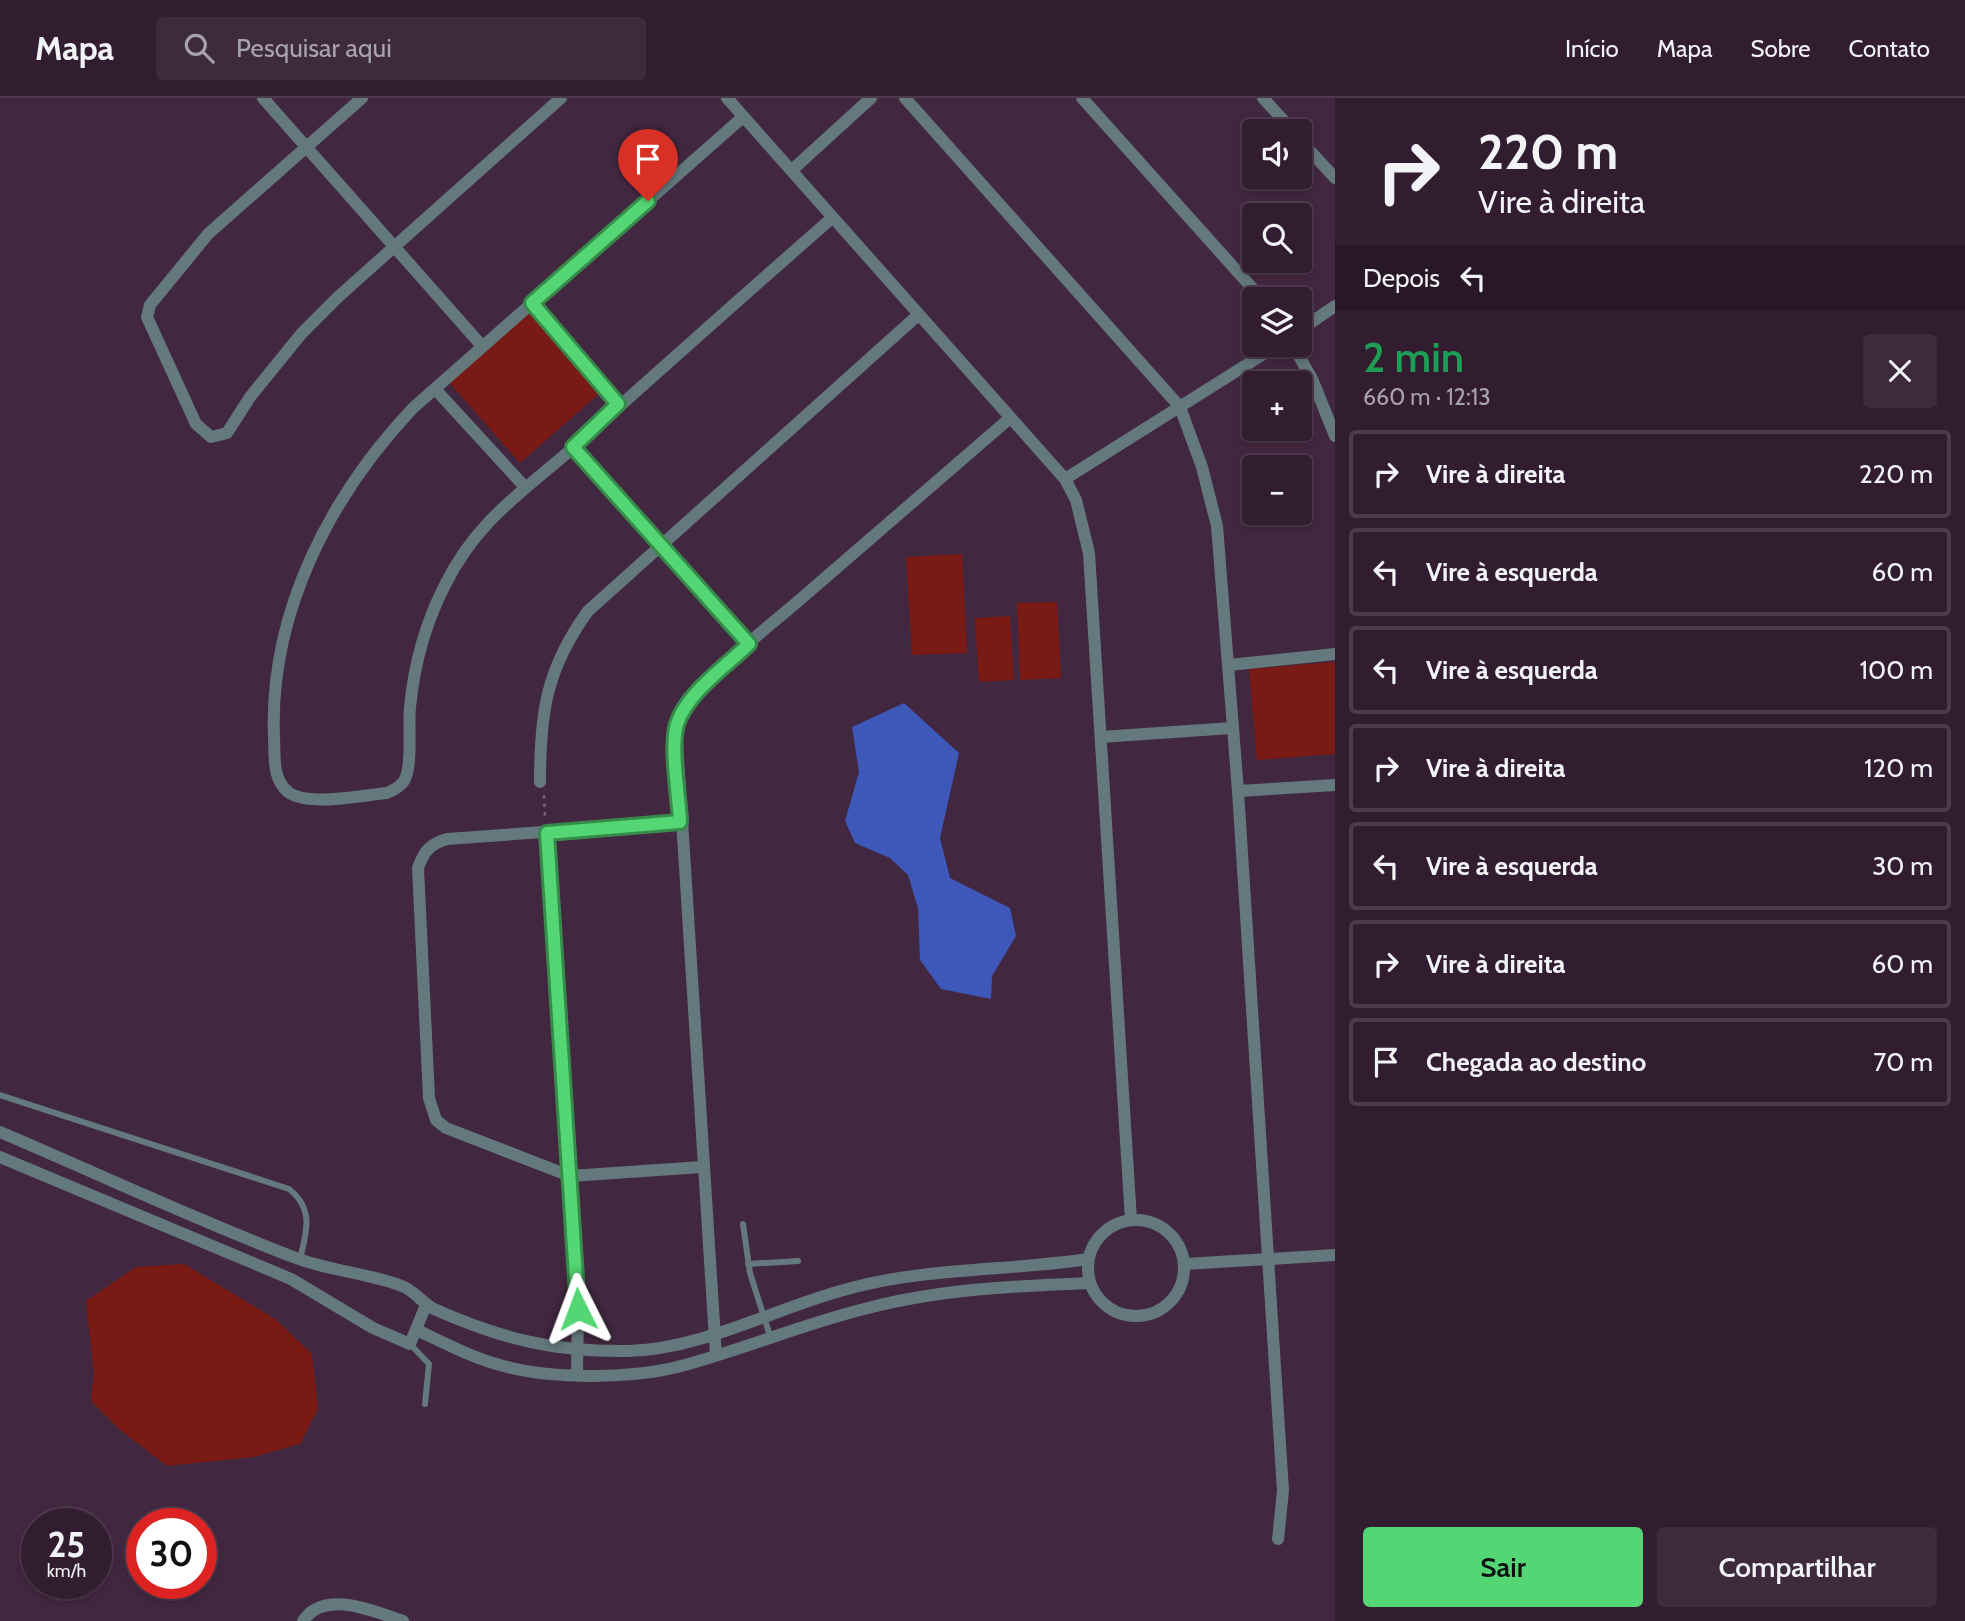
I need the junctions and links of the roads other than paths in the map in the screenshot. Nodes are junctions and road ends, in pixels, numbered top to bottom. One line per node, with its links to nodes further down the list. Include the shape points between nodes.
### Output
1 (263, 98): 11 (street)
2 (362, 98): 11 (street)
3 (561, 98): 16 (street)
4 (727, 98): 9 (street)
5 (871, 98): 13 (street)
6 (905, 98): 27 (street)
7 (1082, 98): 17 (street)
8 (1263, 98): 10 (street)
9 (743, 117): 13 (street); 18 (street)
10 (1282, 119)
11 (306, 148): 16 (street); 16 (street, via 208,234 150,305 147,317 202,432 211,437 227,433 302,333)
12 (1312, 153): 14 (street)
13 (792, 170): 15 (street)
14 (1335, 178)
15 (832, 218): 20 (street); 26 (street)
16 (396, 246): 22 (street)
17 (1251, 287)
18 (532, 303): 22 (street); 26 (street)
19 (1335, 306): 21 (street)
20 (918, 316): 28 (street); 33 (street)
21 (1312, 322)
22 (482, 346): 25 (street)
23 (1259, 357): 27 (street)
24 (1299, 357): 29 (street)
25 (436, 390): 32 (street); 32 (street, via 379,444 355,477 305,571 275,694 275,771 289,793 317,799 387,793 404,781 417,664 434,610 445,584 484,526)
26 (618, 404): 30 (street)
27 (1180, 407): 31 (street); 36 (street, via 1217,526)
28 (1010, 418): 31 (street); 34 (street)
29 (1335, 436)
30 (573, 447): 32 (street); 33 (street)
31 (1065, 479): 38 (street, via 1076,499 1089,553)
32 (524, 486)
33 (661, 547): 34 (street); 39 (street, via 588,611 555,666 544,700)
34 (749, 644): 42 (street, via 703,688 676,726)
35 (1335, 654): 36 (street)
36 (1229, 665): 37 (street)
37 (1232, 729): 38 (street); 41 (street)
38 (1101, 737): 49 (street)
39 (540, 782)
40 (1335, 785): 41 (street)
41 (1238, 791): 54 (street)
42 (680, 822): 43 (street); 47 (street)
43 (547, 833): 48 (street); 48 (street, via 447,839 432,844 423,854 418,868 429,1098 436,1119 446,1128)
44 (0, 1095): 52 (lane, via 289,1189 308,1216)
45 (0, 1132): 52 (street)
46 (0, 1157): 58 (street)
47 (702, 1167): 48 (street); 63 (street)
48 (570, 1176): 66 (street)
49 (1131, 1220): 53 (street, via 1104,1232); 57 (street, via 1161,1226 1173,1236)
50 (743, 1224): 56 (lane)
51 (1335, 1255): 54 (street)
52 (300, 1259): 58 (street); 60 (street, via 400,1286)
53 (1088, 1259): 59 (street); 61 (street, via 921,1274 820,1296)
54 (1268, 1259): 57 (street); 70 (street, via 1283,1491)
55 (798, 1261): 56 (lane)
56 (748, 1264): 61 (lane)
57 (1185, 1264): 59 (street, via 1177,1294 1153,1313 1130,1315 1109,1307)
58 (291, 1279): 65 (street, via 373,1328)
59 (1090, 1283): 64 (street, via 982,1288 932,1296 872,1307)
60 (426, 1305): 62 (street); 66 (street, via 511,1340)
61 (762, 1316): 63 (street); 64 (lane)
62 (417, 1330): 65 (street); 68 (street, via 502,1366)
63 (714, 1333): 66 (street, via 656,1348); 67 (street)
64 (770, 1336): 67 (street)
65 (410, 1344): 69 (lane, via 429,1364)
66 (577, 1349): 68 (street)
67 (716, 1355): 68 (street, via 654,1371)
68 (577, 1374)
69 (425, 1404)
70 (1278, 1539)
71 (303, 1621): 72 (street, via 319,1605 333,1604)
72 (403, 1621)

